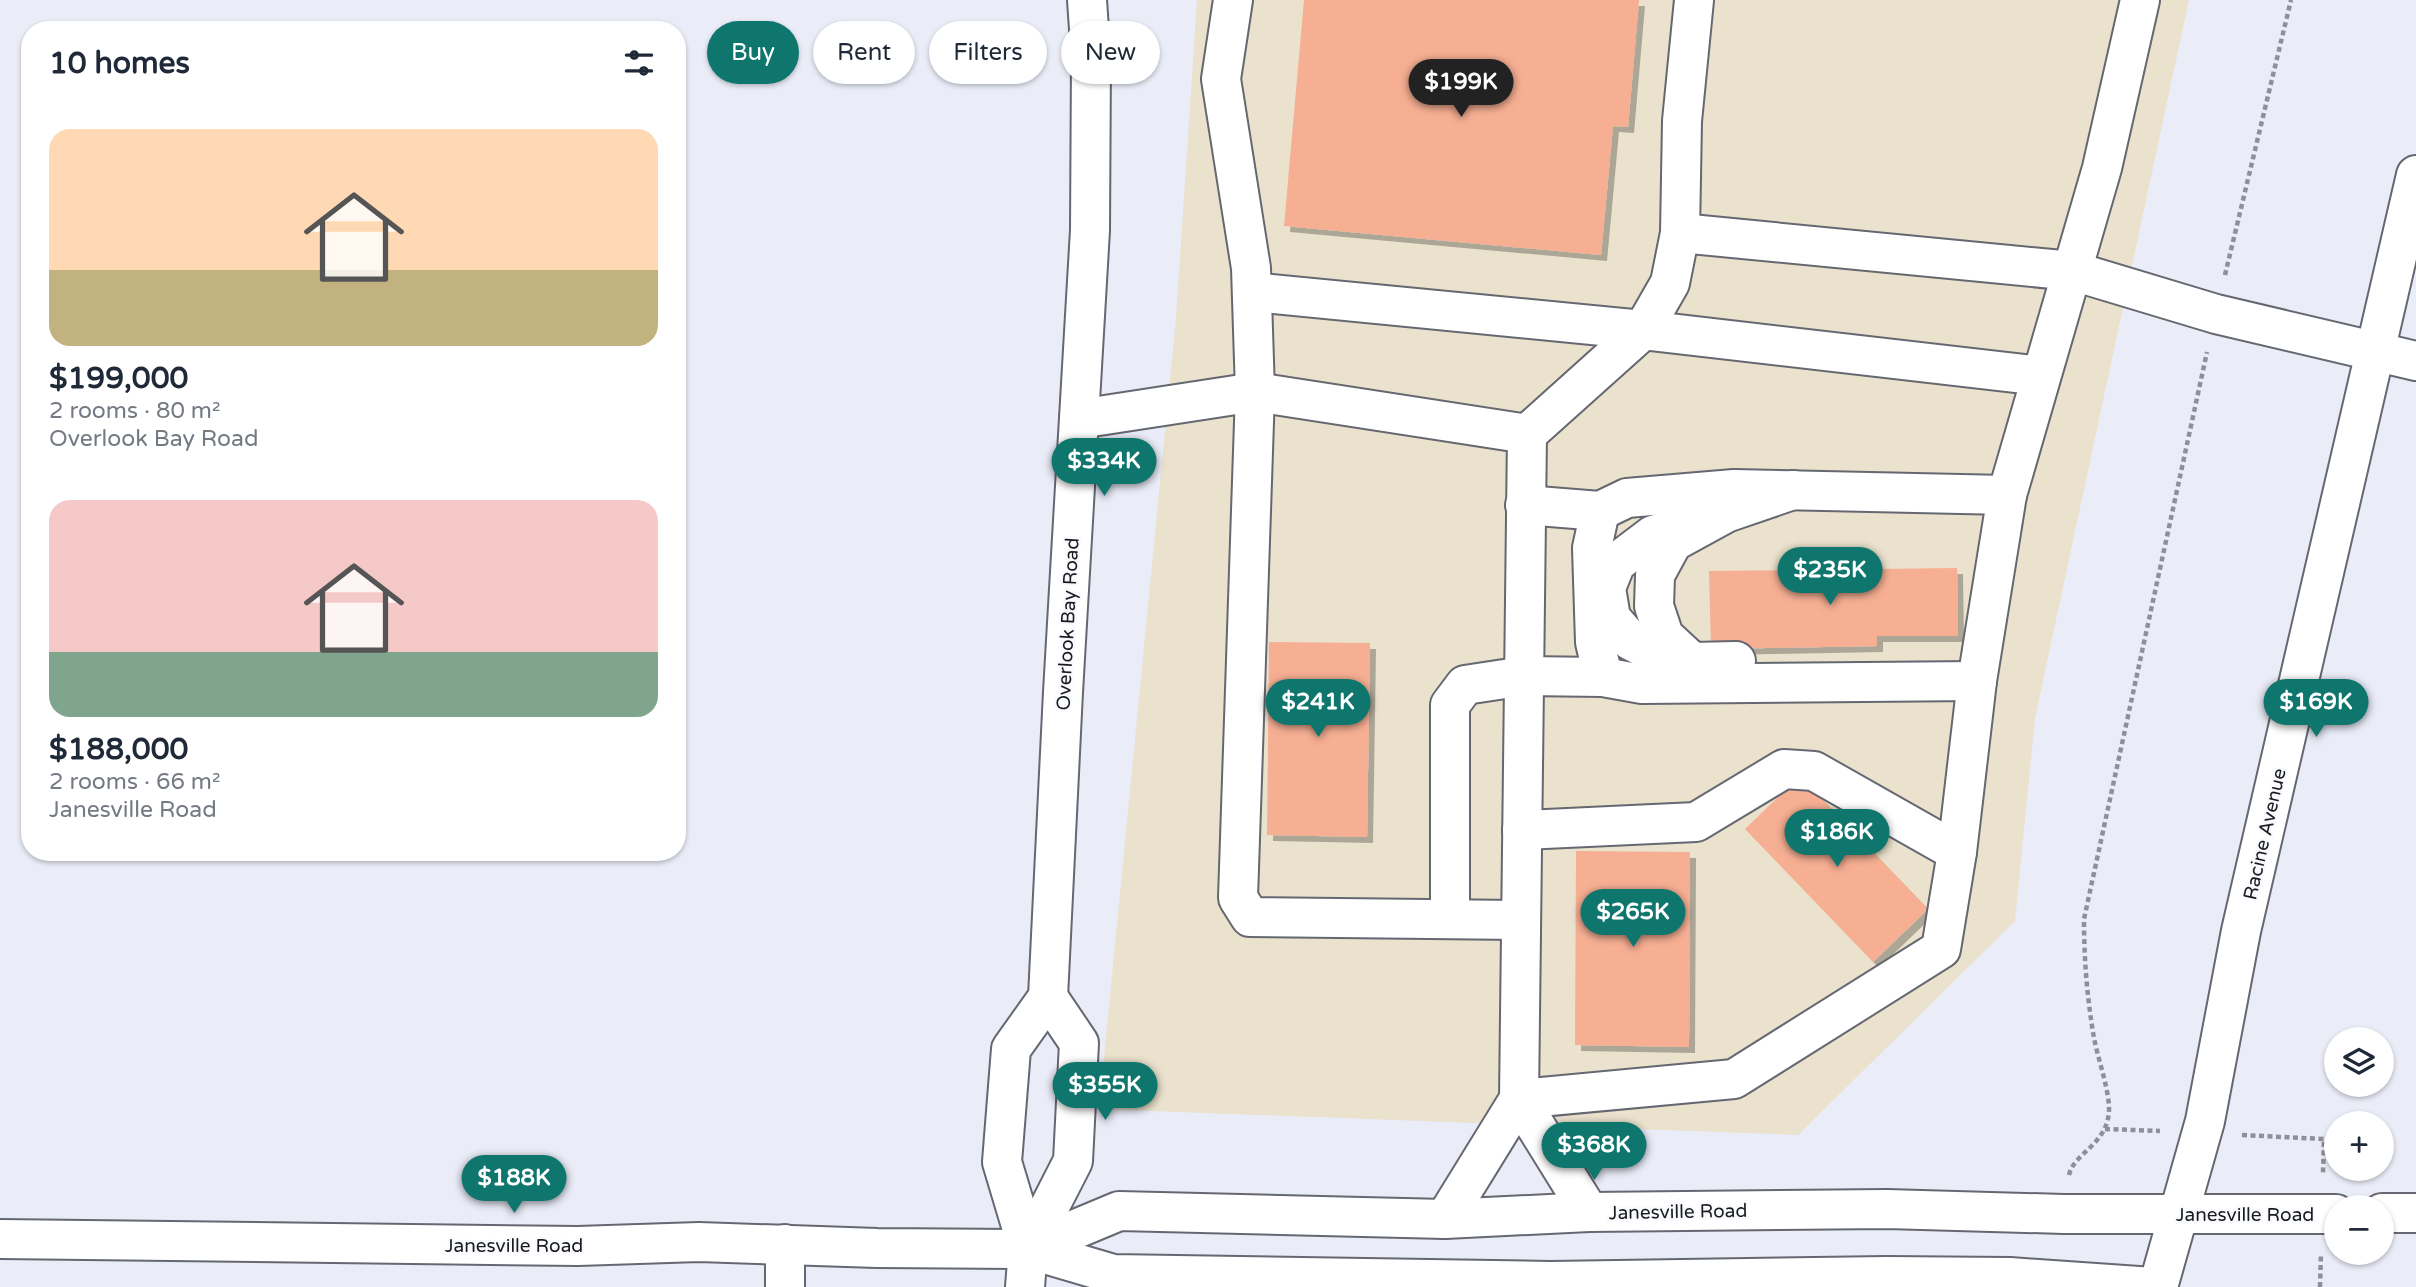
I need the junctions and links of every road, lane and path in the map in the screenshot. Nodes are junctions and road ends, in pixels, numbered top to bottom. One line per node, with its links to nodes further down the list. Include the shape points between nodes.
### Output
1 (1087, 0): 16 (main road, Overlook Bay Road, via 1090,230)
2 (1233, 0): 9 (main road, via 1221,79)
3 (1694, 0): 7 (main road, via 1682,121)
4 (2140, 0): 8 (main road)
5 (2291, 0): 10 (path)
6 (2416, 175): 12 (main road, Racine Avenue)
7 (1680, 233): 8 (main road); 11 (main road, via 1670,283)
8 (2073, 271): 10 (main road); 14 (main road)
9 (1252, 292): 11 (main road); 15 (main road)
10 (2216, 314): 12 (main road); 32 (path, via 2084,919 2084,968 2109,1107)
11 (1643, 330): 14 (main road); 17 (main road)
12 (2375, 353): 13 (main road); 33 (main road, Racine Avenue, via 2241,931)
13 (2416, 361)
14 (2041, 376): 19 (main road)
15 (1255, 392): 16 (main road); 17 (main road); 28 (main road, via 1238,898 1250,917)
16 (1079, 419): 30 (main road, Overlook Bay Road)
17 (1527, 434): 20 (main road)
18 (1793, 490): 19 (main road); 21 (main road, via 1734,489 1627,498); 24 (main road, via 1653,535 1616,563 1606,588 1611,618 1632,641 1658,655 1692,662 1870,659)
19 (2007, 495): 25 (main road)
20 (1525, 505): 21 (main road); 22 (main road)
21 (1600, 511): 23 (main road, via 1592,548 1595,642)
22 (1524, 676): 23 (main road); 26 (main road); 28 (main road, via 1465,685 1450,705)
23 (1603, 677): 24 (main road, via 1642,684)
24 (1932, 681): 25 (main road)
25 (1977, 681): 27 (main road)
26 (1522, 830): 27 (main road, via 1696,822 1784,769 1794,769 1814,771); 29 (main road)
27 (1957, 852): 31 (main road, via 1941,949 1734,1079)
28 (1450, 919): 29 (main road)
29 (1520, 920): 31 (main road)
30 (1048, 997): 44 (main road, via 1011,1049 1010,1061 1002,1162); 44 (main road, via 1079,1043 1073,1161)
31 (1519, 1100): 36 (main road); 41 (main road)
32 (2105, 1129): 33 (path); 34 (path, via 2070,1169)
33 (2201, 1133): 35 (path, via 2324,1139); 39 (main road, Racine Avenue)
34 (2068, 1179)
35 (2328, 1195)
36 (1589, 1212): 39 (main road, Janesville Road, via 1887,1209); 41 (main road, Janesville Road)
37 (2394, 1213): 38 (main road)
38 (2416, 1213)
39 (2179, 1214): 40 (main road, Janesville Road); 49 (main road, Racine Avenue)
40 (2324, 1214)
41 (1445, 1219): 44 (main road, Janesville Road, via 1119,1211)
42 (0, 1238): 43 (main road, Janesville Road)
43 (785, 1244): 44 (main road, Janesville Road); 47 (main road)
44 (1028, 1249): 46 (main road, Janesville Road, via 1113,1274); 48 (main road)
45 (2324, 1255): 50 (path)
46 (1550, 1284): 49 (main road, Janesville Road, via 1886,1276 2010,1277)
47 (785, 1287)
48 (1025, 1287)
49 (2156, 1287)
50 (2320, 1287)

